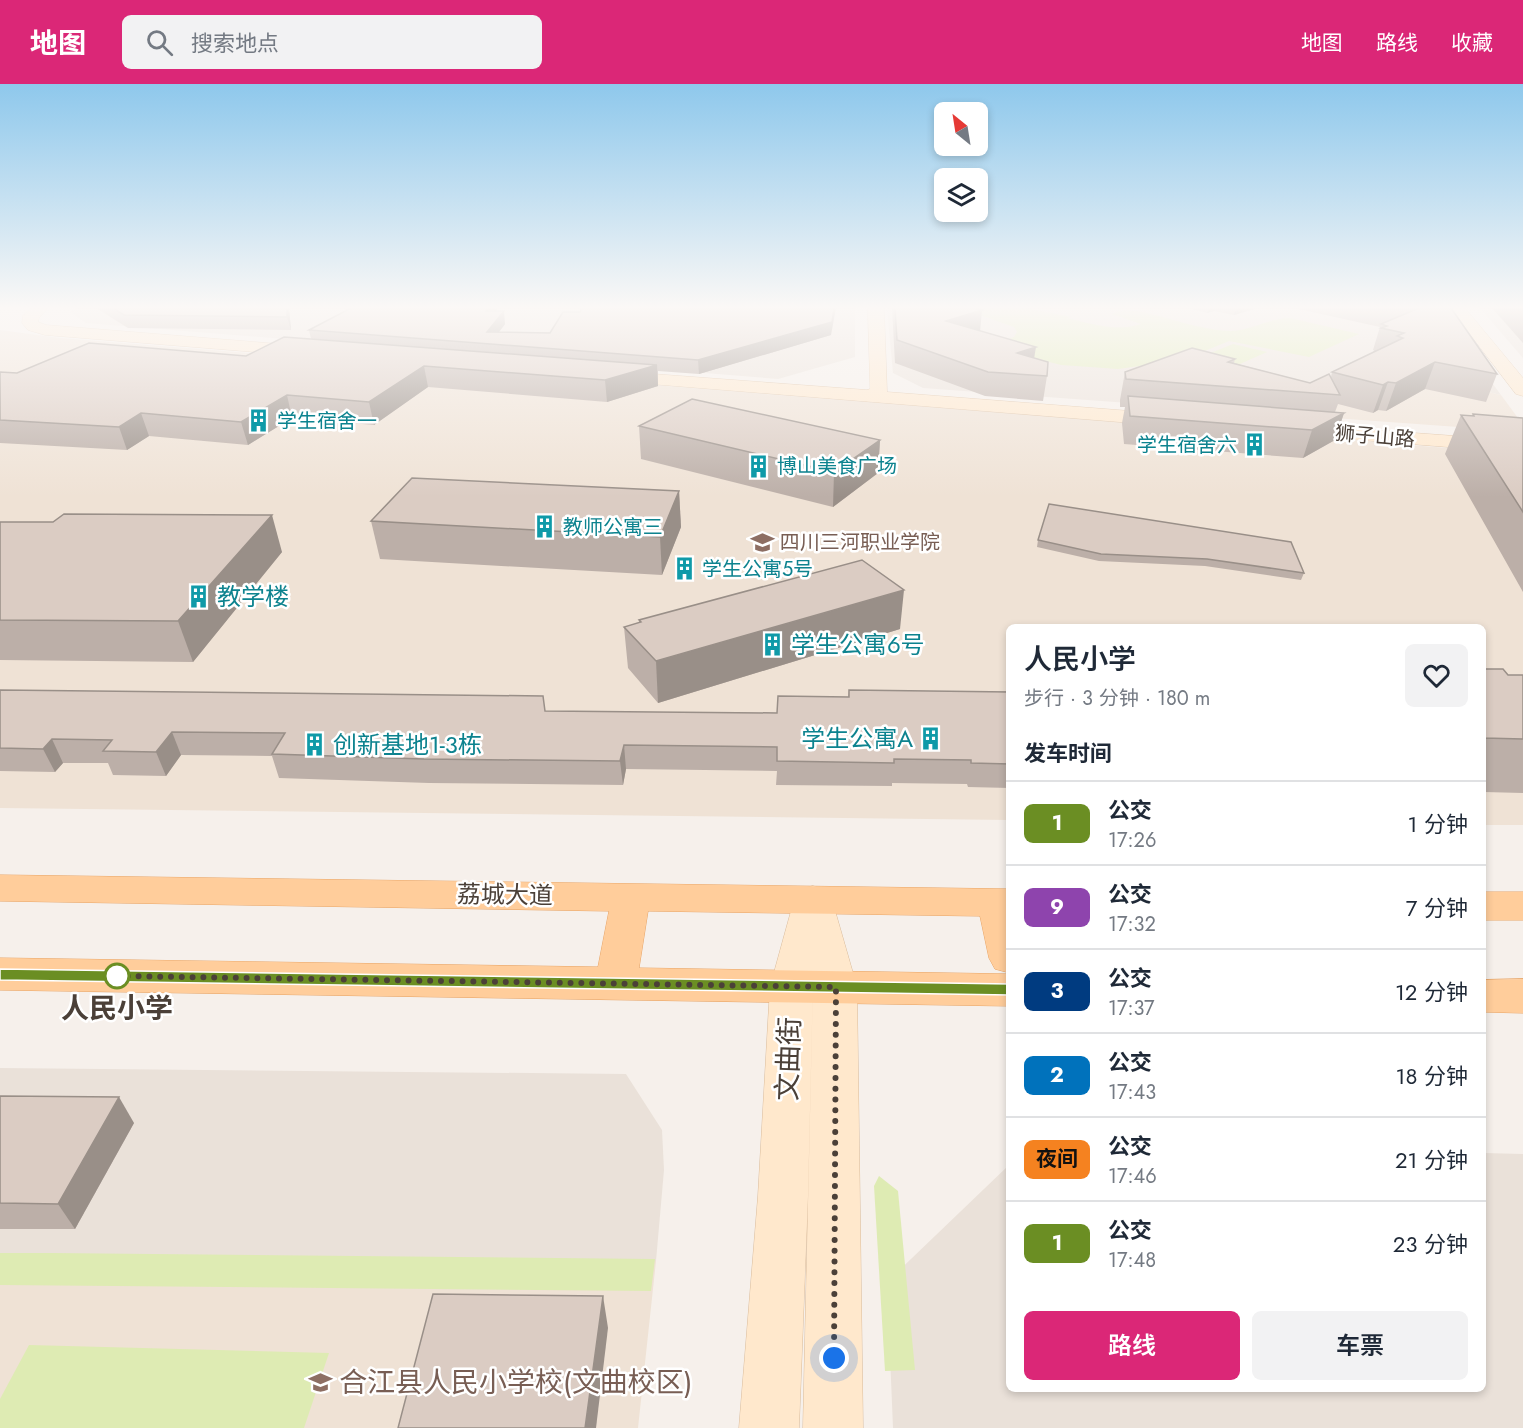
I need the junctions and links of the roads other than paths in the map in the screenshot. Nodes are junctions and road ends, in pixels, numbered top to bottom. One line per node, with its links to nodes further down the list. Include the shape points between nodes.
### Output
1 (869, 371): 6 (street)
2 (872, 371): 6 (street)
3 (1507, 371): 5 (street)
4 (600, 372): 6 (street)
5 (1523, 390)
6 (871, 392): 7 (street)
7 (1186, 418)
8 (1523, 439): 9 (street, 狮子山路, via 1274,425)
9 (1523, 447)
10 (0, 888): 11 (main road, 荔城大道)
11 (631, 897): 12 (main road, 荔城大道); 18 (main road)
12 (813, 900): 13 (main road, 荔城大道); 19 (street, 文曲街)
13 (1003, 902): 16 (main road)
14 (1486, 906): 15 (main road)
15 (1523, 906)
16 (1006, 926)
17 (0, 974): 18 (main road)
18 (616, 984): 19 (main road)
19 (813, 987): 20 (main road); 23 (street, 文曲街, via 783,1196); 24 (street, 文曲街)
20 (1006, 990)
21 (1486, 996): 22 (main road)
22 (1523, 996)
23 (769, 1428)
24 (833, 1428)

